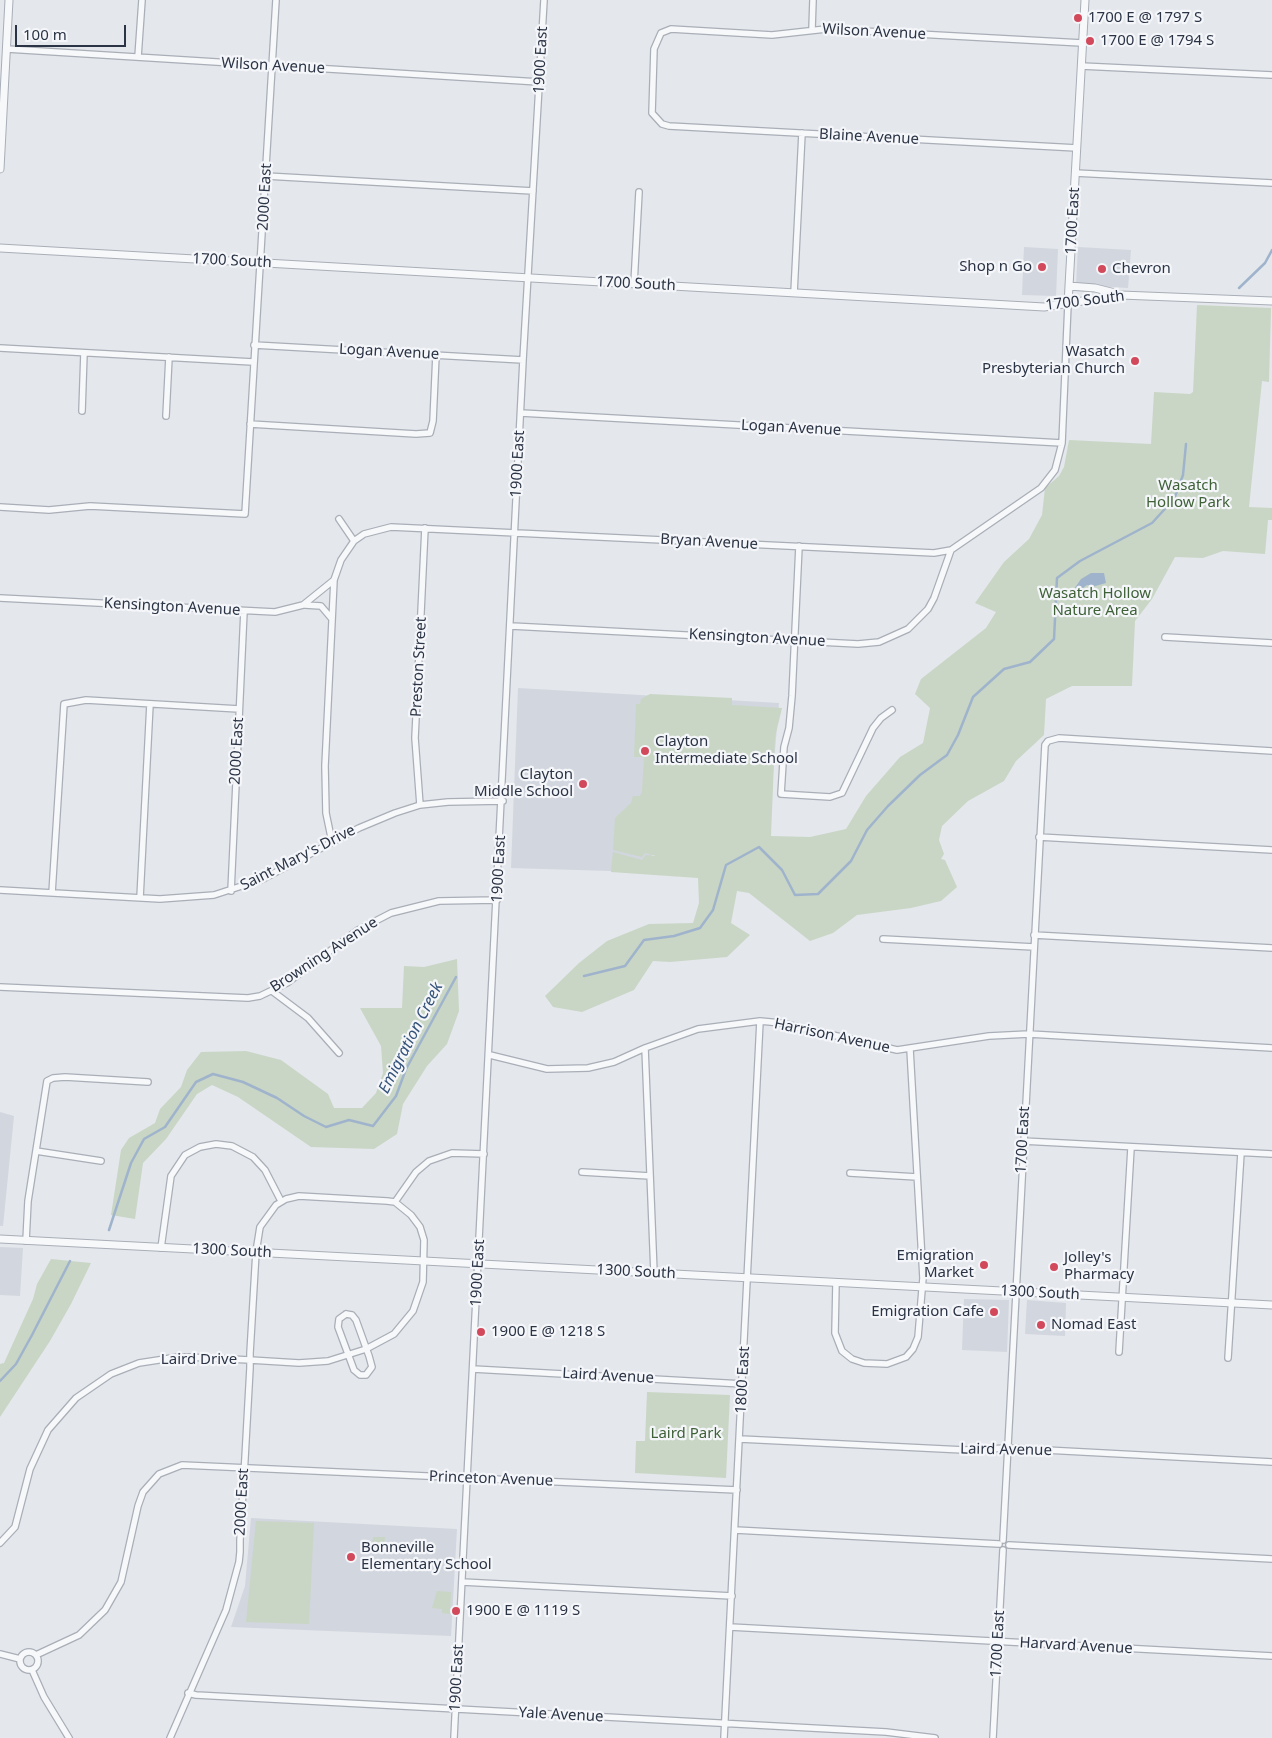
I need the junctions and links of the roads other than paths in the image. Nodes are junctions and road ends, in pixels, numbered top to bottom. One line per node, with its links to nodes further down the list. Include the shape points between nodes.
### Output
1 (10, 0): 9 (street)
2 (142, 0): 10 (street)
3 (276, 0): 11 (street, 2000 East)
4 (544, 0): 14 (street, 1900 East)
5 (813, 0): 7 (street)
6 (1085, 0): 8 (street, 1700 East)
7 (812, 29): 8 (street, Wilson Avenue); 15 (street, Wilson Avenue, via 772,35 666,29 657,38 654,48 651,104 652,113)
8 (1082, 43): 12 (street, 1700 East)
9 (7, 50): 10 (street, Wilson Avenue); 18 (street)
10 (138, 57): 11 (street, Wilson Avenue)
11 (272, 66): 14 (street, Wilson Avenue); 20 (street, 2000 East)
12 (1081, 66): 13 (street); 17 (street, 1700 East)
13 (1272, 75)
14 (539, 82): 22 (street, 1900 East)
15 (662, 124): 16 (street, Blaine Avenue)
16 (802, 133): 17 (street, Blaine Avenue); 29 (street)
17 (1077, 148): 19 (street, 1700 East)
18 (0, 169)
19 (1075, 173): 21 (street); 28 (street, 1700 East)
20 (266, 176): 22 (street); 25 (street, 2000 East)
21 (1272, 183)
22 (533, 191): 26 (street, 1900 East)
23 (639, 192): 27 (street)
24 (0, 248): 25 (street, 1700 South)
25 (259, 263): 26 (street, 1700 South); 33 (street, 2000 East)
26 (528, 278): 27 (street, 1700 South); 38 (street, 1900 East)
27 (634, 284): 29 (street, 1700 South)
28 (1069, 286): 30 (street, via 1095,288); 32 (street, 1700 East)
29 (794, 293): 32 (street, 1700 South, via 1044,307)
30 (1120, 295): 31 (street, 1700 South); 32 (street, 1700 South)
31 (1272, 302)
32 (1068, 304): 44 (street, 1700 East)
33 (254, 345): 36 (street, Logan Avenue); 39 (street, 2000 East)
34 (0, 348): 35 (street)
35 (84, 353): 37 (street); 40 (street)
36 (436, 355): 38 (street, Logan Avenue); 43 (street, via 430,433)
37 (169, 357): 39 (street); 42 (street)
38 (523, 360): 41 (street, 1900 East)
39 (253, 362): 43 (street, 2000 East)
40 (82, 411)
41 (521, 413): 44 (street, Logan Avenue); 48 (street, 1900 East)
42 (166, 416)
43 (250, 424): 45 (street, 2000 East, via 245,514 90,506 49,510)
44 (1062, 443): 51 (street, Bryan Avenue, via 1055,470 1042,488)
45 (0, 507)
46 (339, 519): 49 (street)
47 (425, 528): 48 (street, Bryan Avenue); 49 (street, Bryan Avenue, via 391,527 364,534); 66 (street, Preston Street, via 415,738)
48 (515, 533): 50 (street, Bryan Avenue); 57 (street, 1900 East)
49 (354, 541): 52 (street, via 341,560)
50 (800, 546): 51 (street, Bryan Avenue, via 934,553); 59 (street)
51 (952, 550): 59 (street, Kensington Avenue, via 928,609 919,620 896,636 858,644)
52 (334, 580): 54 (street, Kensington Avenue); 56 (street)
53 (0, 598): 55 (street, Kensington Avenue)
54 (303, 605): 55 (street, Kensington Avenue, via 275,612); 56 (street, via 321,606)
55 (244, 611): 62 (street, 2000 East)
56 (332, 619): 68 (street, via 325,790 327,824)
57 (511, 626): 59 (street, Kensington Avenue); 65 (street, 1900 East)
58 (1165, 637): 60 (street)
59 (795, 640): 63 (street, via 781,794 830,797 842,793 873,728)
60 (1272, 643)
61 (150, 704): 62 (street); 72 (street, via 86,700 64,704); 73 (street)
62 (239, 709): 71 (street, 2000 East)
63 (892, 710)
64 (1272, 751): 67 (street, 1700 East, via 1059,738 1048,741 1044,750)
65 (503, 801): 66 (street, Saint Mary's Drive); 74 (street, 1900 East)
66 (420, 805): 68 (street, Saint Mary's Drive, via 377,819)
67 (1040, 837): 69 (street); 75 (street, 1700 East)
68 (332, 842): 71 (street, Saint Mary's Drive, via 263,879)
69 (1272, 850)
70 (0, 890): 72 (street, Saint Mary's Drive)
71 (231, 891): 73 (street, Saint Mary's Drive, via 196,898)
72 (52, 893): 73 (street, Saint Mary's Drive)
73 (140, 898)
74 (498, 900): 80 (street, Browning Avenue, via 439,901 391,913 358,930); 87 (street, 1900 East)
75 (1034, 935): 77 (street, 1700 East); 78 (street)
76 (883, 939): 77 (street)
77 (1034, 947): 82 (street, 1700 East)
78 (1272, 948)
79 (0, 987): 80 (street, Browning Avenue, via 235,999)
80 (272, 991): 86 (street, via 308,1018)
81 (760, 1021): 83 (street, Harrison Avenue, via 698,1029); 85 (street, Harrison Avenue, via 781,1023 886,1049); 109 (street, 1800 East)
82 (1029, 1034): 84 (street, Harrison Avenue); 85 (street, Harrison Avenue, via 989,1036); 89 (street, 1700 East)
83 (646, 1048): 87 (street, Harrison Avenue, via 614,1062 570,1070 547,1069); 98 (street)
84 (1272, 1048)
85 (910, 1049): 99 (street)
86 (339, 1053)
87 (490, 1055): 93 (street, 1900 East)
88 (148, 1082): 91 (street, via 50,1080 45,1089)
89 (1023, 1141): 90 (street); 112 (street, 1700 East)
90 (1131, 1148): 92 (street); 113 (street)
91 (36, 1151): 95 (street); 103 (street)
92 (1241, 1153): 94 (street); 114 (street)
93 (484, 1154): 101 (street, via 452,1153 429,1161 416,1172); 107 (street, 1900 East)
94 (1272, 1154)
95 (101, 1161)
96 (582, 1172): 98 (street)
97 (850, 1173): 99 (street)
98 (650, 1176): 108 (street)
99 (917, 1177): 111 (street)
100 (281, 1201): 101 (street, via 305,1196); 104 (street, via 265,1170 252,1157 224,1145 200,1146 185,1155 171,1176); 105 (street, 2000 East, via 260,1227)
101 (395, 1202): 106 (street, Laird Drive, via 420,1227)
102 (0, 1239): 103 (street, 1300 South)
103 (26, 1240): 104 (street, 1300 South)
104 (161, 1248): 105 (street, 1300 South)
105 (256, 1252): 106 (street, 1300 South); 120 (street, 2000 East)
106 (424, 1261): 107 (street, 1300 South); 116 (street, Laird Drive, via 420,1297 408,1319 394,1334)
107 (479, 1264): 108 (street, 1300 South); 121 (street, 1900 East)
108 (654, 1273): 109 (street, 1300 South)
109 (747, 1278): 110 (street, 1300 South); 122 (street, 1800 East)
110 (836, 1283): 111 (street, 1300 South); 111 (street, via 835,1329 839,1346 857,1362 880,1364 900,1361 916,1344)
111 (922, 1287): 112 (street, 1300 South)
112 (1016, 1292): 113 (street, 1300 South); 124 (street, 1700 East)
113 (1122, 1298): 114 (street, 1300 South); 117 (street)
114 (1232, 1303): 115 (street, 1300 South); 119 (street)
115 (1272, 1305)
116 (366, 1349): 118 (street, Laird Drive); 118 (street, via 372,1367 366,1375 356,1372); 118 (street, via 354,1318 349,1314 343,1315 337,1324)
117 (1119, 1352)
118 (348, 1355): 120 (street, Laird Drive, via 308,1362)
119 (1228, 1358)
120 (250, 1360): 126 (street, 2000 East); 131 (street, Laird Drive, via 159,1359 129,1366 93,1384 60,1414 43,1440 30,1469 15,1527)
121 (473, 1369): 122 (street, Laird Avenue); 127 (street, 1900 East)
122 (743, 1384): 123 (street, 1800 East)
123 (740, 1439): 124 (street, Laird Avenue, via 964,1450); 128 (street, 1800 East)
124 (1008, 1448): 125 (street, Laird Avenue); 130 (street, 1700 East)
125 (1272, 1462)
126 (244, 1467): 127 (street, Princeton Avenue); 140 (street, Princeton Avenue, via 182,1465 166,1470 153,1480 143,1492 138,1506 123,1574 110,1603 79,1635); 144 (street, 2000 East, via 240,1552 234,1587)
127 (468, 1478): 128 (street, Princeton Avenue); 135 (street, 1900 East)
128 (737, 1490): 129 (street, 1800 East)
129 (735, 1530): 130 (street); 136 (street, 1800 East)
130 (1001, 1542): 132 (street, via 1007,1541); 133 (street)
131 (0, 1543)
132 (1009, 1545): 133 (street); 134 (street)
133 (1003, 1550): 138 (street, 1700 East)
134 (1272, 1559)
135 (462, 1582): 136 (street); 145 (street, 1900 East)
136 (732, 1596): 137 (street, 1800 East)
137 (730, 1627): 138 (street, Harvard Avenue); 146 (street, 1800 East)
138 (998, 1641): 141 (street, Harvard Avenue); 152 (street, 1700 East)
139 (0, 1654): 142 (street)
140 (36, 1655): 142 (street, via 27,1652); 143 (street, via 38,1664)
141 (1272, 1656)
142 (20, 1659): 143 (street, via 22,1668)
143 (32, 1670): 147 (street)
144 (188, 1693): 145 (street, Yale Avenue); 148 (street, 2000 East)
145 (456, 1709): 146 (street, Yale Avenue); 149 (street, 1900 East)
146 (725, 1724): 150 (street, 1800 East); 151 (street, Yale Avenue, via 886,1732)
147 (69, 1738)
148 (170, 1738)
149 (454, 1738)
150 (724, 1738)
151 (935, 1738)
152 (993, 1738)

